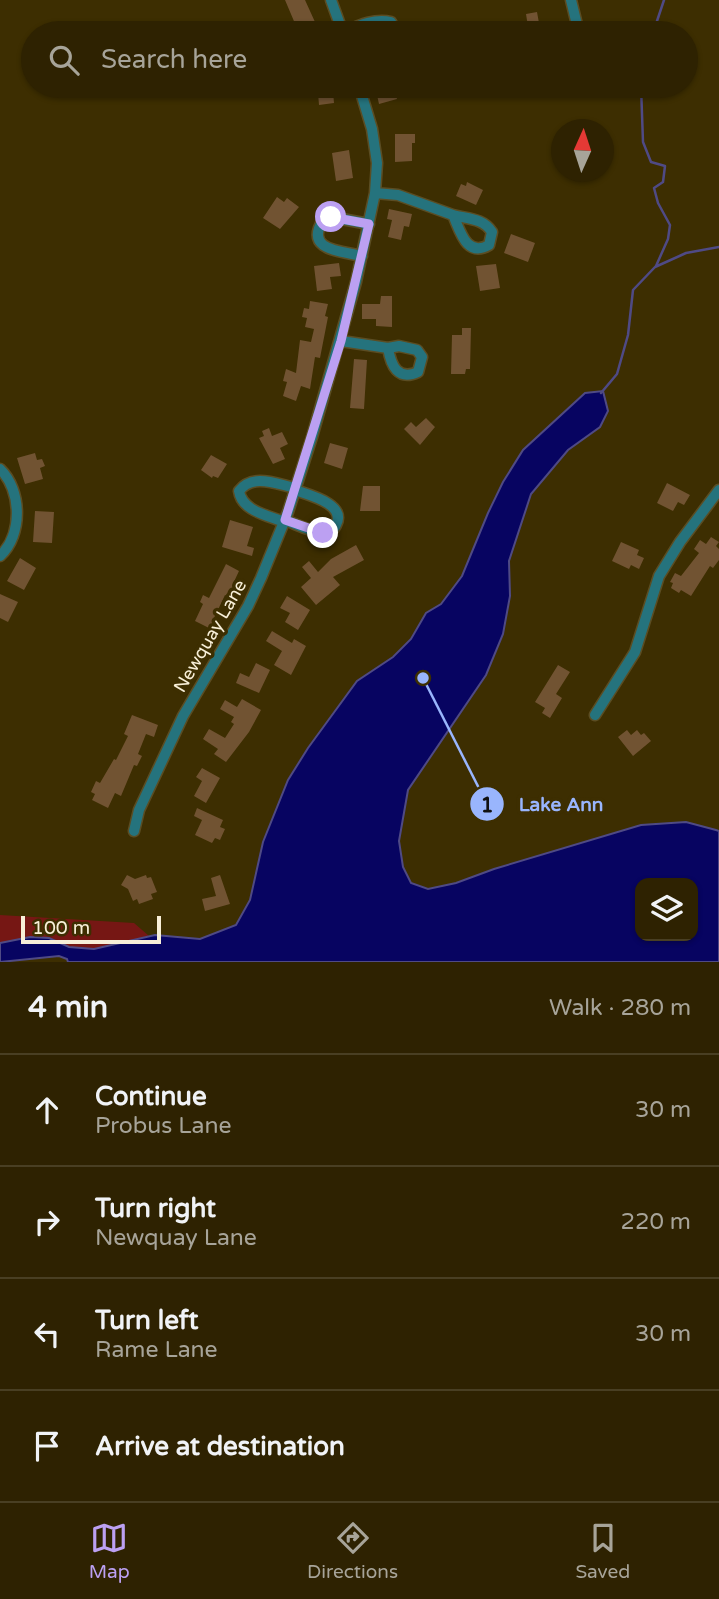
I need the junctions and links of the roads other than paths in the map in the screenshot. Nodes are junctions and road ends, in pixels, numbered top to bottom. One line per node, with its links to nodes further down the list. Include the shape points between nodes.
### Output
1 (331, 0): 3 (street)
2 (571, 0): 4 (street)
3 (339, 21)
4 (574, 21)
5 (363, 98): 6 (street, Newquay Lane, via 375,152)
6 (375, 193): 7 (street, via 410,199); 8 (street, Newquay Lane)
7 (453, 215)
8 (369, 224): 9 (street, Newquay Lane); 9 (street, via 331,217 318,228 317,236 328,249)
9 (362, 256): 10 (street, Newquay Lane)
10 (341, 341): 11 (street); 13 (street, Newquay Lane)
11 (388, 348)
12 (0, 469): 16 (street, via 13,489 17,511 13,535)
13 (295, 489): 15 (street, Newquay Lane); 15 (street, via 333,506 338,524 323,533); 15 (street, via 254,480 239,491 246,507)
14 (719, 489): 17 (street, via 659,576 635,652)
15 (284, 521): 18 (street, Newquay Lane, via 248,606 178,724)
16 (0, 556)
17 (595, 715)
18 (134, 831)

